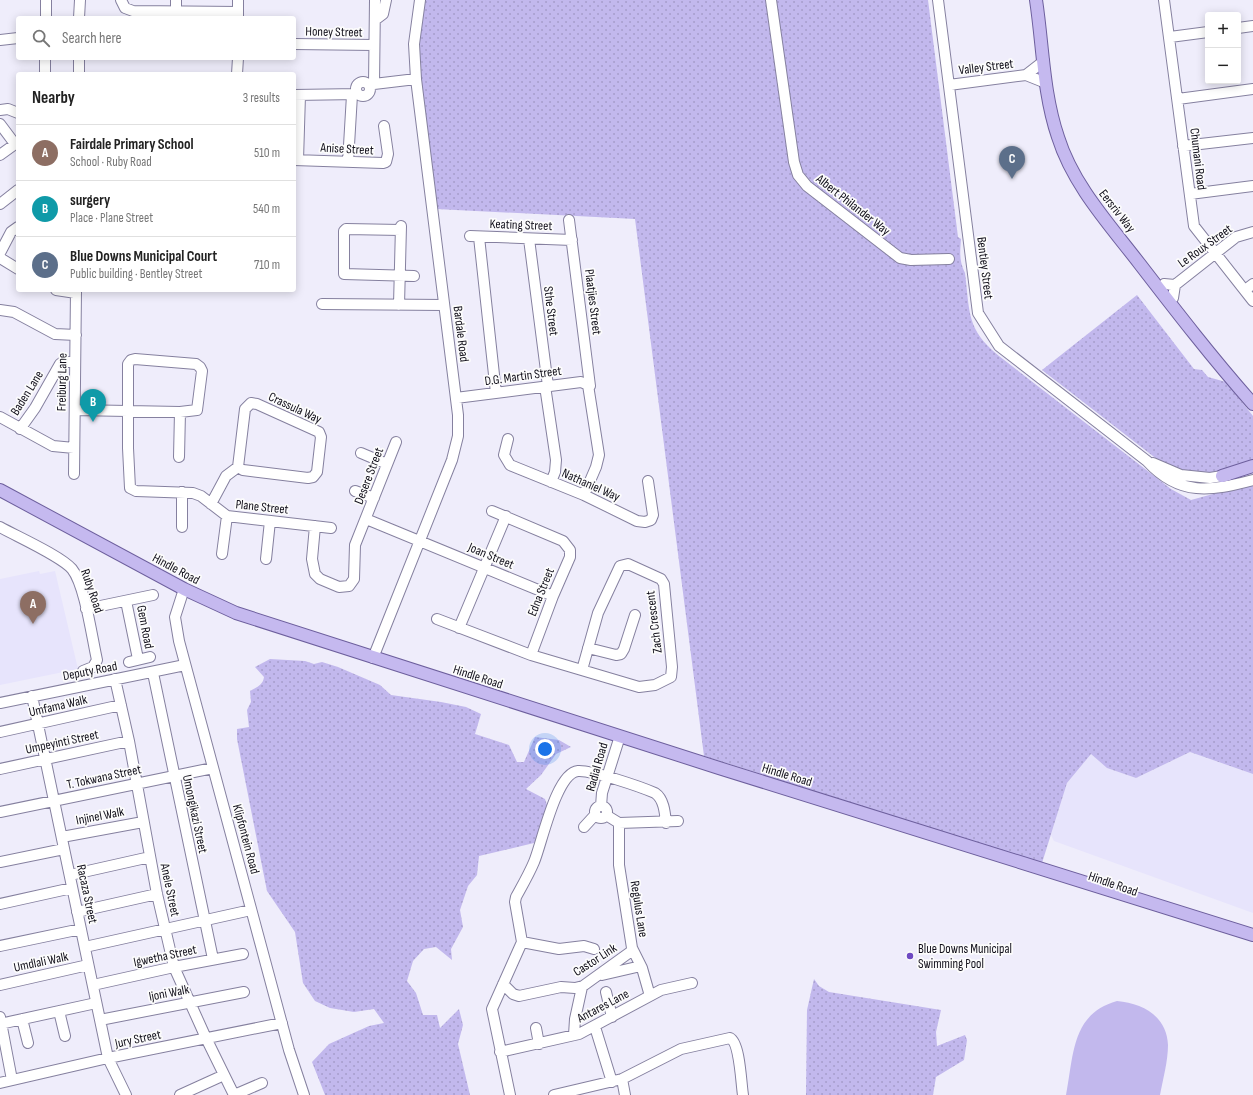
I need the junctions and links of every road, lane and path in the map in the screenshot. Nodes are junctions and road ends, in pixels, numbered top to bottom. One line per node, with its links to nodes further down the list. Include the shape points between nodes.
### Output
1 (46, 0): 16 (street)
2 (80, 0): 17 (street)
3 (121, 0): 14 (street, via 124,8 128,10)
4 (176, 0): 14 (street)
5 (238, 0): 15 (street)
6 (375, 0): 18 (street)
7 (386, 0): 18 (street, via 383,14)
8 (420, 0): 33 (street, Bardale Road, via 414,44)
9 (772, 0): 64 (street, Albert Philander Way, via 794,162 802,182 900,258)
10 (938, 0): 35 (street, Bentley Street)
11 (1036, 0): 29 (main road, Eersriv Way)
12 (1042, 0): 68 (main road, Eersriv Way, via 1058,118 1070,153 1094,195)
13 (1164, 0): 22 (street, Chumani Road)
14 (176, 11): 15 (street)
15 (238, 15)
16 (46, 16)
17 (79, 16)
18 (375, 20): 26 (street)
19 (1253, 26): 20 (street)
20 (1241, 28)
21 (1205, 32): 22 (street)
22 (1170, 37): 40 (street, Chumani Road)
23 (16, 38): 24 (street)
24 (0, 40)
25 (296, 44): 26 (street, Honey Street)
26 (374, 45): 36 (street)
27 (46, 60): 30 (street)
28 (79, 60): 31 (street)
29 (1044, 61): 32 (street, Valley Street); 34 (main road, Eersriv Way)
30 (45, 72)
31 (78, 72)
32 (1026, 75): 34 (street, Valley Street); 35 (street, Valley Street)
33 (416, 79): 36 (street); 74 (street, Bardale Road)
34 (1046, 83): 83 (main road, Eersriv Way, via 1058,138 1078,182 1203,344)
35 (949, 85): 94 (street, Bentley Street, via 978,313 982,322 999,346)
36 (372, 86): 39 (street, via 366,82 359,83)
37 (1253, 89): 40 (street)
38 (297, 95): 39 (street); 50 (street)
39 (355, 95): 51 (street)
40 (1178, 99): 48 (street, Chumani Road)
41 (0, 110): 42 (street, via 8,109)
42 (16, 112)
43 (0, 124): 46 (street)
44 (384, 126): 51 (street, Anise Street, via 388,154 386,162)
45 (1253, 138): 48 (street)
46 (16, 142)
47 (16, 144): 49 (street)
48 (1184, 146): 54 (street, Chumani Road)
49 (0, 155)
50 (296, 160): 51 (street, Anise Street)
51 (348, 162)
52 (1253, 186): 54 (street)
53 (16, 192): 55 (street)
54 (1190, 194): 62 (street, Chumani Road, via 1194,226)
55 (0, 204)
56 (569, 220): 60 (street, Plaatjies Street)
57 (16, 228): 61 (street, via 11,232)
58 (1253, 232): 62 (street, Le Roux Street, via 1236,237)
59 (529, 239): 60 (street, Keating Street); 78 (street, Sthe Street); 80 (street, Keating Street, via 474,236)
60 (572, 240): 79 (street, Plaatjies Street)
61 (0, 253)
62 (1215, 254): 68 (street, Le Roux Street); 69 (street, Chumani Road)
63 (0, 258): 65 (street)
64 (949, 259)
65 (16, 268)
66 (400, 276): 66 (street, via 401,228 344,231 344,274); 67 (street); 73 (street)
67 (414, 276)
68 (1169, 285): 81 (main road, Eersriv Way, via 1173,298)
69 (1249, 287): 71 (street, Chumani Road)
70 (76, 292): 76 (street, Freiburg Lane)
71 (1253, 301)
72 (322, 304): 73 (street)
73 (399, 305): 74 (street)
74 (444, 305): 82 (street, Bardale Road)
75 (0, 310): 76 (street, via 14,312 55,334)
76 (76, 334): 77 (street, Freiburg Lane)
77 (75, 362): 84 (street, Freiburg Lane); 88 (street, Baden Lane, via 60,364)
78 (546, 386): 79 (street, D.G. Martin Street, via 581,382); 80 (street, D.G. Martin Street); 103 (street, Sthe Street, via 556,460)
79 (590, 388): 107 (street, Plaatjies Street, via 599,455)
80 (496, 393): 82 (street, D.G. Martin Street)
81 (1253, 396)
82 (456, 398): 119 (street, Bardale Road, via 456,446)
83 (1253, 404)
84 (75, 410): 85 (street); 91 (street, Freiburg Lane)
85 (128, 411): 86 (street); 86 (street, via 128,364 135,359 200,366 202,371 198,406 192,412); 106 (street, Plane Street, via 129,487 136,491)
86 (180, 412): 93 (street)
87 (0, 417): 88 (street)
88 (20, 429): 91 (street, via 55,446)
89 (508, 439): 103 (street, Nathaniel Way, via 504,455 507,462)
90 (396, 442): 95 (street, Desere Street)
91 (74, 448): 99 (street, Freiburg Lane)
92 (360, 453): 95 (street)
93 (179, 457)
94 (1148, 461): 100 (street, Bentley Street, via 1181,476); 101 (street, Bentley Street, via 1157,472 1188,488 1211,490)
95 (387, 464): 108 (street, Desere Street)
96 (1253, 466): 100 (main road)
97 (238, 467): 97 (street, Crassula Way, via 245,409 251,403 321,435 318,472 313,477 243,470); 109 (street, via 226,476)
98 (1253, 470): 100 (street, Bentley Street)
99 (74, 474)
100 (1222, 476)
101 (1253, 480)
102 (648, 481): 107 (street, Nathaniel Way, via 653,510 648,522 637,521)
103 (551, 482): 107 (street, Nathaniel Way)
104 (0, 490): 123 (main road, Hindle Road)
105 (355, 491): 108 (street)
106 (182, 492): 109 (street, Plane Street, via 196,494); 117 (street)
107 (584, 495)
108 (374, 498): 113 (street, Desere Street)
109 (211, 504): 111 (street, Plane Street)
110 (492, 511): 112 (street, Edna Street)
111 (227, 516): 114 (street, Plane Street); 120 (street)
112 (506, 516): 122 (street); 125 (street, Edna Street, via 569,546 570,557)
113 (366, 518): 115 (street, via 355,545 353,581 346,587 339,587 316,574 312,559); 119 (street, Joan Street)
114 (270, 521): 115 (street, Plane Street); 121 (street)
115 (315, 526): 118 (street, Plane Street)
116 (0, 527): 127 (street, Ruby Road, via 71,568)
117 (182, 527)
118 (331, 528)
119 (420, 541): 122 (street, Joan Street); 134 (street, Bardale Road)
120 (222, 554)
121 (266, 559)
122 (485, 568): 125 (street, Joan Street); 130 (street)
123 (184, 589): 134 (main road, Hindle Road, via 236,613); 135 (street, Klipfontein Road, via 175,617)
124 (153, 595): 126 (street)
125 (553, 596): 132 (street, Edna Street)
126 (126, 601): 127 (street); 133 (street, Gem Road, via 133,661)
127 (86, 609): 137 (street, Ruby Road, via 97,660 93,667)
128 (635, 615): 131 (street, Zach Crescent, via 621,654)
129 (437, 619): 130 (street)
130 (459, 628): 132 (street)
131 (588, 648): 136 (street, Zach Crescent); 136 (street, Zach Crescent, via 598,613 620,566 628,564 661,579 664,584 671,677 655,685 640,687)
132 (531, 655): 136 (street, Zach Crescent)
133 (150, 657)
134 (373, 658): 145 (main road, Hindle Road)
135 (185, 665): 138 (street, Deputy Road); 148 (street, Klipfontein Road)
136 (582, 670)
137 (84, 671)
138 (153, 673): 139 (street, Deputy Road); 150 (street, Umongikazi Street)
139 (115, 680): 140 (street, Deputy Road); 142 (street, Anele Street)
140 (32, 696): 141 (street, Deputy Road); 143 (street, Racaza Street)
141 (0, 703)
142 (121, 705): 143 (street, Umfama Walk); 146 (street, Anele Street)
143 (38, 724): 144 (street, Umfama Walk); 147 (street, Racaza Street)
144 (0, 732)
145 (620, 736): 151 (street, Radial Road); 164 (main road, Hindle Road)
146 (129, 741): 147 (street, Umpeyinti Street); 152 (street, Anele Street)
147 (46, 759): 149 (street, Umpeyinti Street); 153 (street, Racaza Street)
148 (213, 768): 150 (street, T. Tokwana Street); 172 (street, Klipfontein Road)
149 (0, 769)
150 (174, 776): 152 (street, T. Tokwana Street); 174 (street, Umongikazi Street)
151 (607, 777): 154 (street, Radial Road); 161 (street, via 657,794); 178 (street, via 577,771 570,774 562,785 534,861 516,897)
152 (136, 784): 153 (street, T. Tokwana Street); 159 (street, Anele Street)
153 (54, 801): 155 (street, T. Tokwana Street); 163 (street, Racaza Street)
154 (601, 806): 156 (street, via 596,808); 157 (street, via 606,810)
155 (0, 812)
156 (595, 815): 157 (street, via 600,818); 162 (street)
157 (606, 815): 160 (street)
158 (678, 821): 161 (street)
159 (143, 822): 163 (street, Injinel Walk); 166 (street, Anele Street)
160 (619, 823): 161 (street); 183 (street, Regulus Lane, via 619,865)
161 (666, 823)
162 (584, 827)
163 (62, 837): 165 (street, Racaza Street)
164 (966, 846): 177 (main road, Hindle Road); 179 (main road, Hindle Road, via 1032,871)
165 (64, 849): 167 (street); 168 (street, Racaza Street)
166 (150, 857): 168 (street); 170 (street, Anele Street)
167 (0, 862)
168 (70, 875): 169 (street, Racaza Street)
169 (72, 888): 171 (street); 173 (street, Racaza Street)
170 (157, 894): 173 (street); 176 (street, Anele Street)
171 (0, 904)
172 (252, 910): 174 (street); 205 (street, Klipfontein Road)
173 (77, 912): 175 (street, Racaza Street)
174 (204, 921): 176 (street); 185 (street, Umongikazi Street)
175 (81, 929): 180 (street); 181 (street, Racaza Street)
176 (165, 930): 181 (street); 188 (street, Anele Street)
177 (1253, 935)
178 (522, 942): 182 (street, via 559,949 584,946); 191 (street)
179 (1253, 944)
180 (0, 946)
181 (85, 947): 186 (street, Racaza Street)
182 (594, 949)
183 (633, 950): 187 (street, Regulus Lane); 189 (street, Castor Link)
184 (243, 954): 185 (street, Igwetha Street)
185 (213, 959): 188 (street, Igwetha Street)
186 (88, 965): 192 (street, Umdlali Walk); 193 (street, Racaza Street)
187 (641, 966): 189 (street); 197 (street, Regulus Lane)
188 (174, 967): 193 (street, Igwetha Street); 198 (street, Anele Street)
189 (600, 975): 194 (street, Castor Link)
190 (692, 983): 197 (street, Antares Lane, via 667,988)
191 (503, 984): 194 (street, Castor Link, via 511,994 519,996 561,987); 213 (street, via 492,1009)
192 (0, 985)
193 (93, 985): 199 (street, Racaza Street)
194 (582, 987): 208 (street)
195 (244, 992): 198 (street, Ijoni Walk)
196 (606, 992): 201 (street)
197 (650, 996): 201 (street, Antares Lane)
198 (190, 1002): 203 (street, Ijoni Walk); 210 (street, Anele Street)
199 (96, 1003): 200 (street); 203 (street, Racaza Street)
200 (59, 1011): 202 (street); 209 (street)
201 (612, 1017): 206 (street, Antares Lane)
202 (22, 1019): 204 (street); 211 (street)
203 (100, 1020): 214 (street, Racaza Street)
204 (0, 1021): 216 (street)
205 (282, 1023): 210 (street, Jury Street); 223 (street, Klipfontein Road)
206 (595, 1027): 208 (street, Antares Lane); 217 (street)
207 (536, 1028): 212 (street)
208 (574, 1035): 212 (street, Antares Lane)
209 (65, 1036)
210 (206, 1038): 214 (street, Jury Street); 215 (street, Anele Street)
211 (28, 1043)
212 (539, 1044): 213 (street, Antares Lane)
213 (500, 1052): 224 (street)
214 (108, 1058): 216 (street, Jury Street); 220 (street, Racaza Street)
215 (224, 1075): 221 (street); 222 (street, Anele Street)
216 (12, 1080): 218 (street, Jury Street)
217 (617, 1080): 225 (street); 226 (street); 227 (street, via 685,1047 728,1039 736,1044)
218 (0, 1083)
219 (262, 1083): 222 (street, Anele Street)
220 (126, 1095)
221 (180, 1095)
222 (234, 1095)
223 (304, 1095)
224 (510, 1095)
225 (554, 1095)
226 (625, 1095)
227 (743, 1095)

